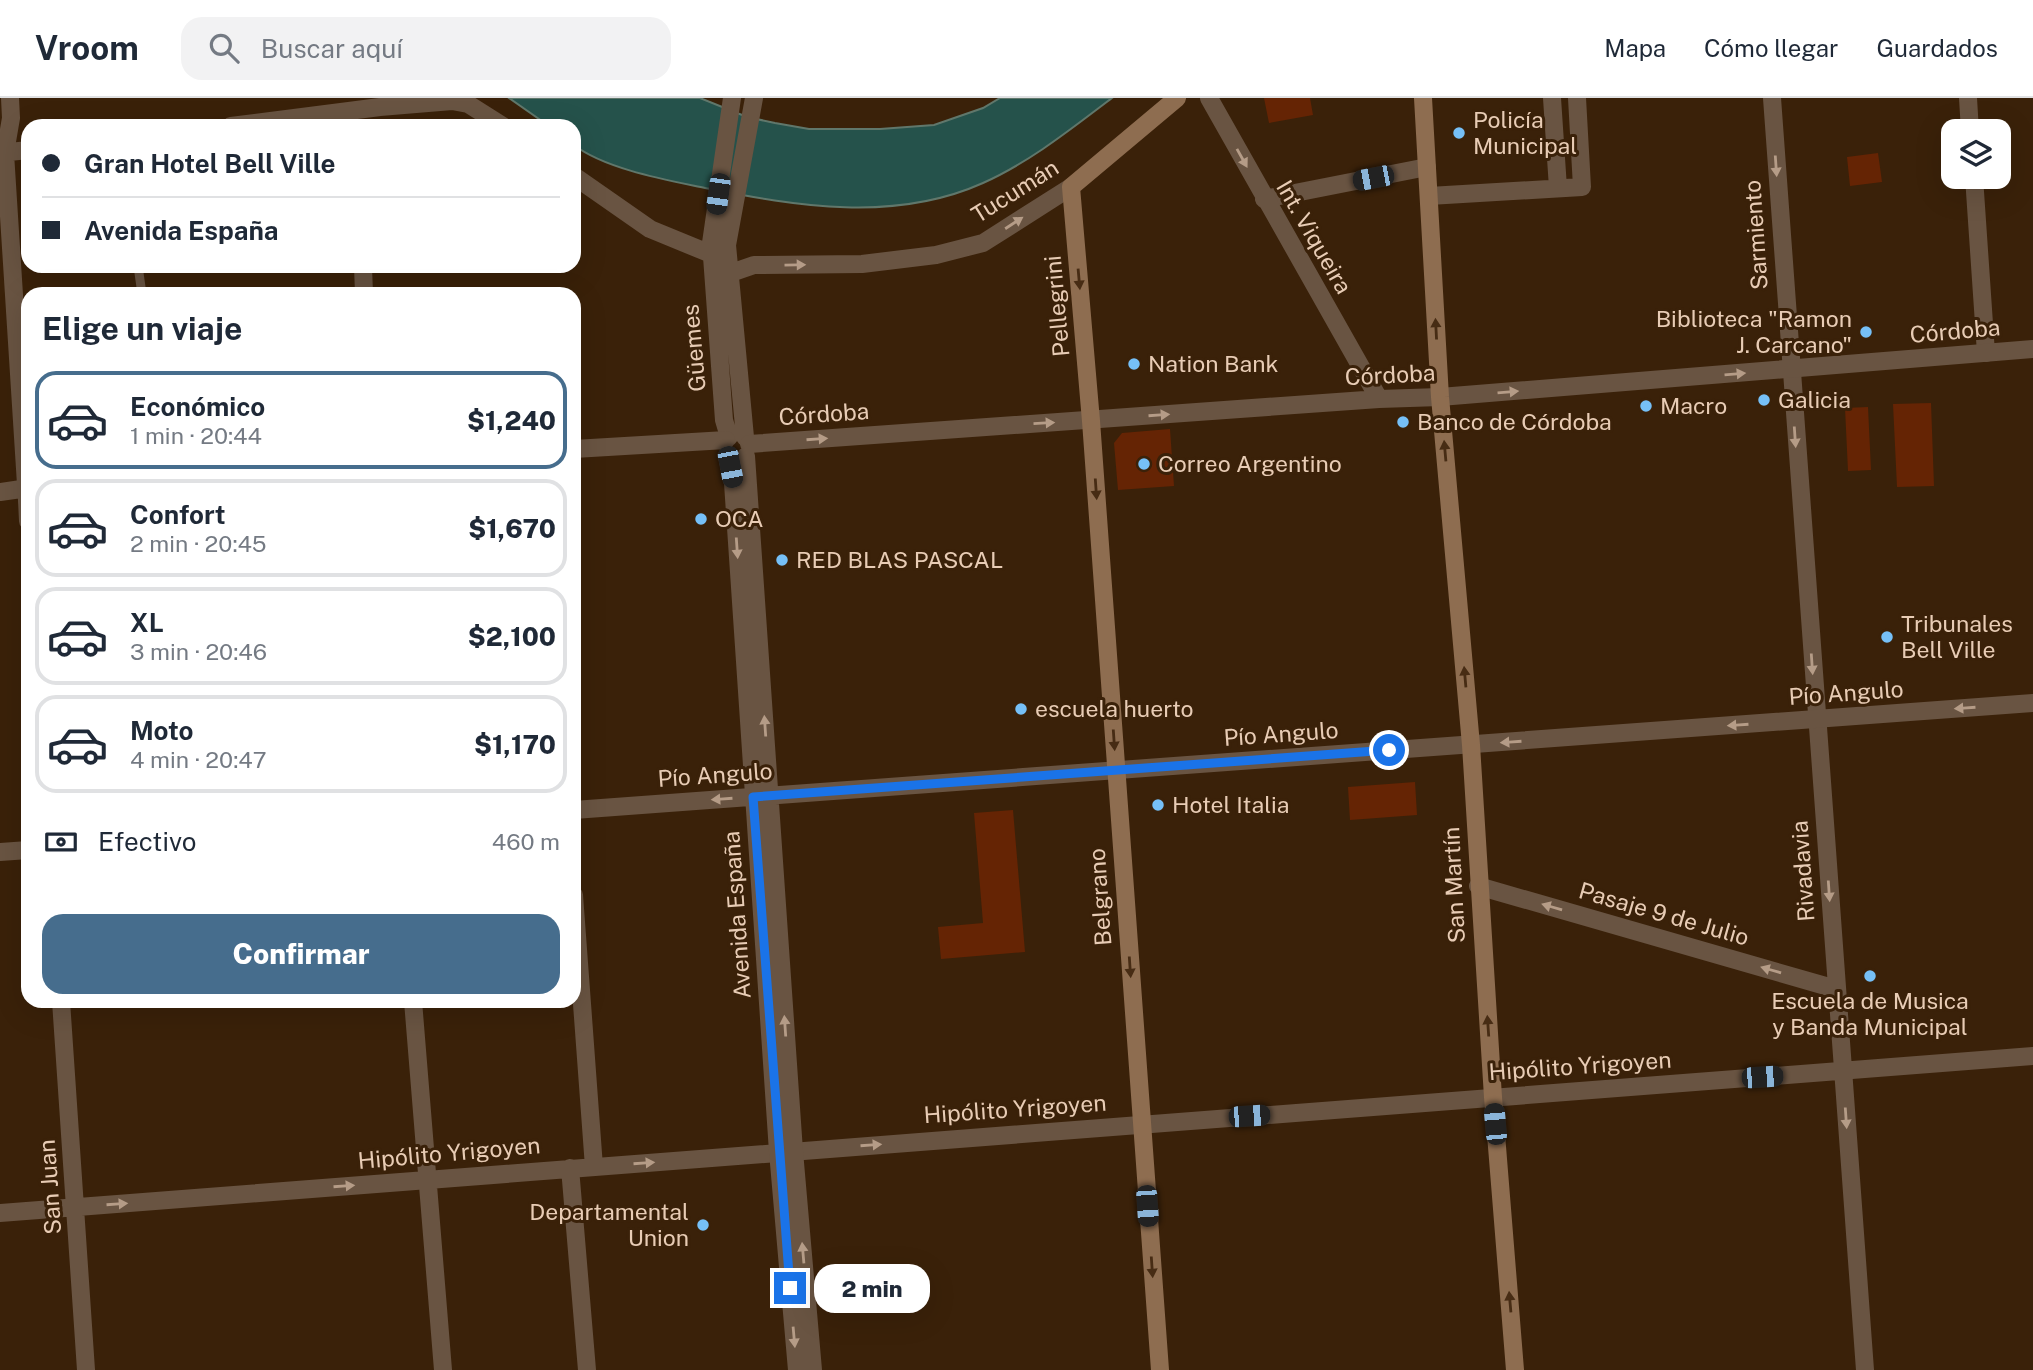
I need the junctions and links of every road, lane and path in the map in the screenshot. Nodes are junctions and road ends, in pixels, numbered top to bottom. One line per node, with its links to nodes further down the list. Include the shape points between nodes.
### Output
1 (10, 98): 15 (street, via 11,118)
2 (732, 98): 23 (street, Güemes)
3 (754, 98): 24 (street, Güemes, via 727,245)
4 (1177, 98): 18 (main road, Tucumán)
5 (1209, 98): 22 (street, Int. Viqueira, one-way to 22)
6 (1423, 98): 16 (main road, San Martín)
7 (1552, 98): 19 (street)
8 (1577, 98): 19 (street, via 1582,187)
9 (1772, 98): 27 (street, Sarmiento, one-way to 27)
10 (1968, 98): 13 (street)
11 (354, 119): 12 (street, via 452,101 468,104)
12 (492, 119)
13 (1969, 119)
14 (21, 151): 15 (street)
15 (2, 153): 28 (street)
16 (1427, 167): 21 (main road, San Martín); 22 (street)
17 (581, 181): 23 (street, via 650,229)
18 (1071, 187): 24 (street, Tucumán, one-way to 18, via 862,264 936,255 984,243); 31 (main road, Pellegrini, one-way to 31)
19 (1558, 188): 21 (street)
20 (1975, 189): 26 (street)
21 (1429, 196): 29 (main road, San Martín, one-way to 21)
22 (1264, 199): 30 (street, Int. Viqueira)
23 (711, 254): 32 (street, Güemes, via 724,420)
24 (728, 268): 32 (street, Güemes)
25 (2033, 349): 26 (street, Córdoba)
26 (1986, 353): 27 (street, Córdoba)
27 (1790, 369): 29 (street, Córdoba, one-way to 27); 40 (street, Rivadavia, one-way to 40)
28 (21, 372)
29 (1440, 397): 30 (street, Córdoba); 41 (main road, San Martín, one-way to 29)
30 (1379, 399): 31 (street, Córdoba, one-way to 30)
31 (1091, 421): 32 (street, Córdoba, one-way to 31); 42 (main road, Belgrano, one-way to 42)
32 (735, 446): 33 (street, Córdoba); 34 (street, Córdoba); 43 (street, Avenida España)
33 (581, 449)
34 (581, 460)
35 (0, 492): 36 (street)
36 (21, 494)
37 (21, 496): 38 (street)
38 (0, 502)
39 (2033, 704): 40 (street, Pío Angulo, one-way to 40)
40 (1816, 719): 41 (street, Pío Angulo, one-way to 41); 48 (street, Rivadavia, one-way to 48)
41 (1471, 744): 42 (street, Pío Angulo); 47 (main road, San Martín)
42 (1116, 770): 43 (street, Pío Angulo); 55 (main road, Belgrano, one-way to 55)
43 (761, 796): 44 (street, Pío Angulo, one-way to 44); 56 (street, Avenida España)
44 (581, 809)
45 (21, 850): 46 (street)
46 (0, 852)
47 (1478, 886): 48 (street, Pasaje 9 de Julio, one-way to 47); 54 (main road, San Martín, one-way to 47)
48 (1836, 989): 53 (street, Rivadavia)
49 (581, 990): 57 (street)
50 (62, 1008): 60 (street, San Juan)
51 (414, 1008): 59 (street)
52 (2033, 1056): 53 (street, Hipólito Yrigoyen)
53 (1843, 1070): 54 (street, Hipólito Yrigoyen); 69 (street, Rivadavia, one-way to 69)
54 (1493, 1097): 55 (street, Hipólito Yrigoyen); 68 (main road, San Martín, one-way to 54)
55 (1141, 1124): 56 (street, Hipólito Yrigoyen, one-way to 55); 67 (main road, Belgrano, one-way to 67)
56 (786, 1152): 57 (street, Hipólito Yrigoyen, one-way to 56); 65 (street, Avenida España, one-way to 65); 66 (street, Avenida España, one-way to 56)
57 (594, 1167): 58 (street, Hipólito Yrigoyen)
58 (570, 1168): 59 (street, Hipólito Yrigoyen); 64 (street)
59 (426, 1180): 60 (street, Hipólito Yrigoyen, one-way to 59); 63 (street)
60 (76, 1207): 61 (street, Hipólito Yrigoyen); 62 (street, San Juan)
61 (0, 1213)
62 (86, 1370)
63 (443, 1370)
64 (587, 1370)
65 (797, 1370)
66 (813, 1370)
67 (1160, 1370)
68 (1515, 1370)
69 (1866, 1370)

